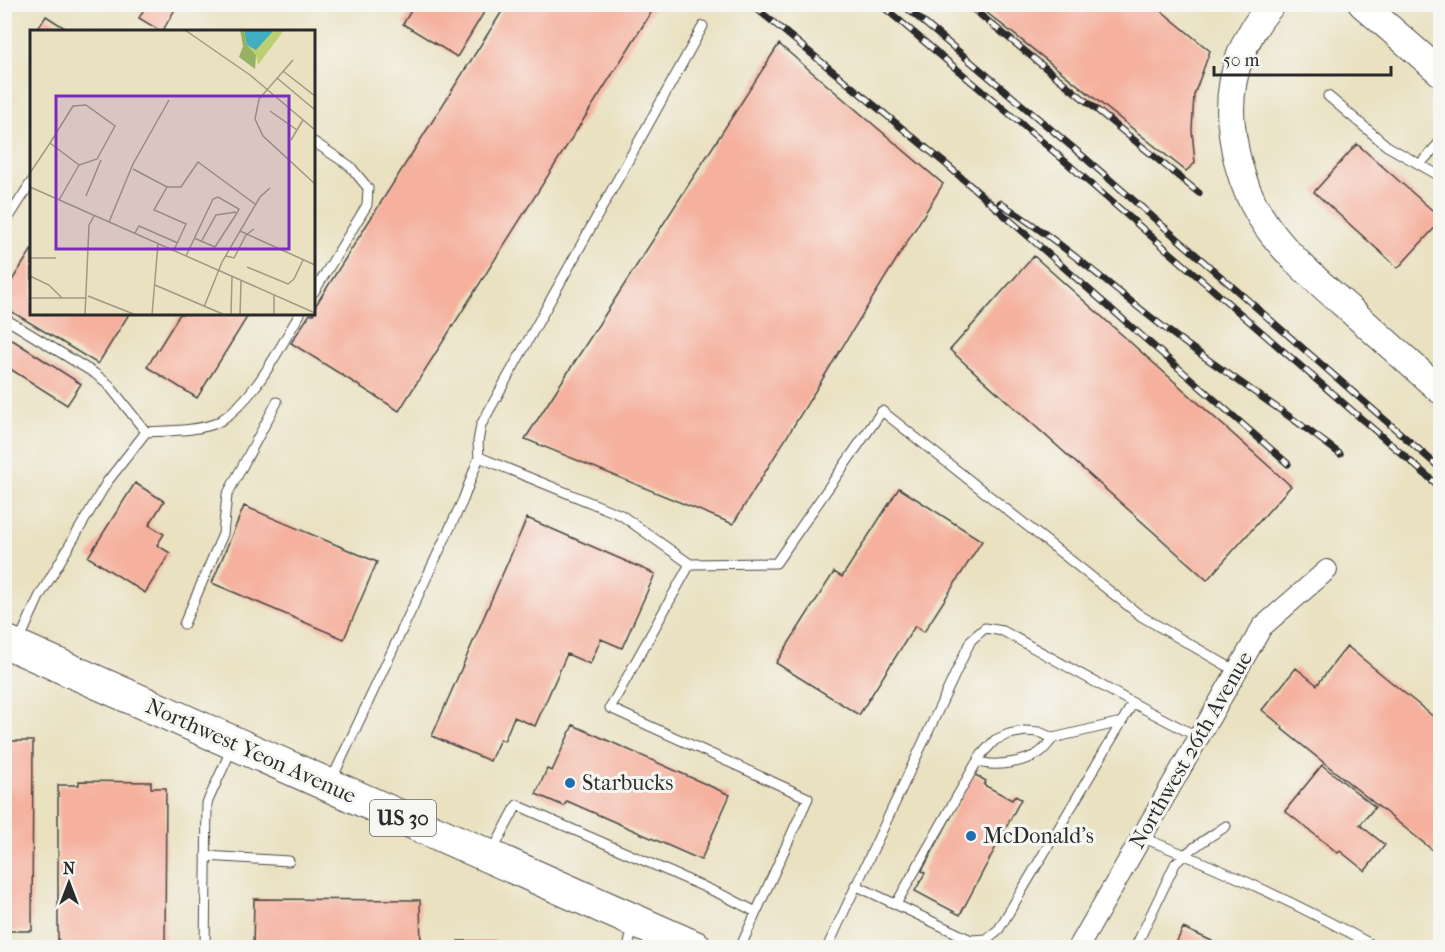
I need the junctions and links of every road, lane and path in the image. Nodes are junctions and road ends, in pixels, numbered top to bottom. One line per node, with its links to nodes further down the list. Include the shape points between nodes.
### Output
1 (1272, 4): 15 (street, via 1238,57 1230,102 1233,144 1254,207 1284,250)
2 (1362, 4): 4 (street)
3 (703, 26): 18 (lane, via 481,425)
4 (1440, 72)
5 (1328, 96): 8 (lane, via 1387,146)
6 (1440, 142): 8 (lane)
7 (315, 143): 12 (lane, via 350,166 368,188 367,205)
8 (1420, 165): 9 (lane)
9 (1440, 176)
10 (30, 184): 11 (lane)
11 (4, 225)
12 (315, 289)
13 (299, 315): 17 (lane, via 252,393 218,422 184,430)
14 (4, 318): 17 (lane, via 108,384)
15 (1440, 390)
16 (277, 402): 21 (lane, via 227,495 223,534)
17 (146, 432): 22 (lane, via 107,482)
18 (478, 456): 19 (lane, via 621,515); 30 (lane, via 463,500)
19 (690, 564): 23 (lane, via 776,563 882,411 1141,616); 39 (lane, via 610,708 808,798)
20 (1327, 570): 23 (street, Northwest 26th Avenue, via 1262,627)
21 (184, 624)
22 (10, 644): 28 (highway, Northwest Yeon Avenue / US 30)
23 (1236, 671): 26 (street, Northwest 26th Avenue)
24 (1133, 703): 25 (lane); 26 (lane); 37 (lane, via 1003,631 985,628 971,640)
25 (1120, 725): 27 (lane); 38 (lane, via 999,929 987,939 971,940)
26 (1198, 737): 32 (street, Northwest 26th Avenue)
27 (1053, 738): 29 (lane, via 1038,754 1018,761 992,765); 29 (lane, via 1039,732 1010,734 995,740)
28 (234, 744): 30 (highway, Northwest Yeon Avenue / US 30); 34 (lane, via 207,803)
29 (978, 761): 38 (lane)
30 (328, 786): 35 (highway, Northwest Yeon Avenue / US 30)
31 (1226, 826): 33 (lane)
32 (1141, 837): 33 (lane); 45 (street, Northwest 26th Avenue)
33 (1183, 854): 46 (lane); 47 (lane, via 1321,916)
34 (206, 856): 36 (lane); 41 (lane)
35 (490, 857): 39 (lane, via 517,805); 40 (highway, Northwest Yeon Avenue / US 30)
36 (289, 861)
37 (855, 885): 38 (lane); 44 (lane)
38 (896, 904)
39 (756, 912): 43 (lane)
40 (631, 934): 42 (highway, Northwest Yeon Avenue / US 30)
41 (204, 948)
42 (696, 948)
43 (740, 948)
44 (827, 948)
45 (1078, 948)
46 (1135, 948)
47 (1378, 948)

